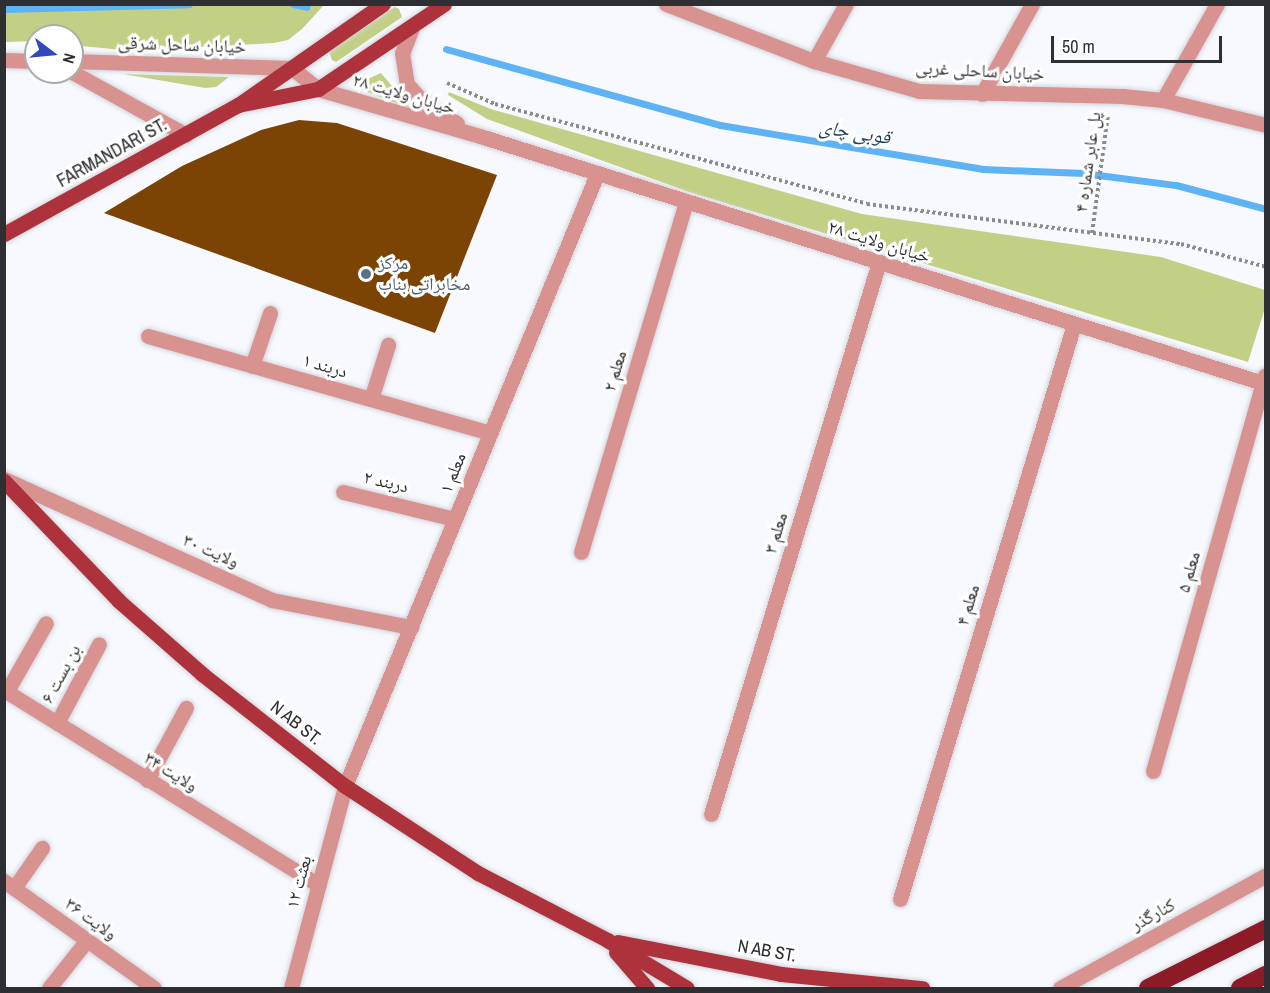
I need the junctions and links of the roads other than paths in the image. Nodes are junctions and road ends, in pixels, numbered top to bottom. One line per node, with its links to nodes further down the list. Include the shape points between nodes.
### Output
1 (382, 4): 12 (main road)
2 (444, 4): 7 (main road)
3 (846, 4): 11 (street)
4 (1032, 4): 15 (street)
5 (1217, 4): 16 (street)
6 (668, 5): 11 (street, خیابان ساحلی غربی)
7 (413, 26): 14 (main road); 20 (street, خیابان ولایت ۲۸, via 402,53 404,74 412,92 428,107)
8 (4, 60): 9 (street)
9 (24, 61)
10 (84, 61): 12 (street, خیابان ساحل شرقی)
11 (814, 61): 15 (street, خیابان ساحلی غربی, via 919,91)
12 (292, 68): 14 (street); 17 (main road)
13 (84, 79): 19 (street)
14 (318, 89): 17 (main road); 20 (street, خیابان ولایت ۲۸)
15 (982, 94): 16 (street, خیابان ساحلی غربی)
16 (1163, 100): 18 (street, خیابان ساحلی غربی)
17 (238, 105): 19 (main road, FARMANDARI ST.)
18 (1266, 125)
19 (186, 135): 23 (main road, FARMANDARI ST.)
20 (480, 136): 21 (street, خیابان ولایت ۲۸)
21 (597, 174): 22 (street, خیابان ولایت ۲۸); 32 (street, معلم ۱)
22 (686, 202): 24 (street, خیابان ولایت ۲۸); 36 (street, معلم ۲)
23 (4, 234)
24 (879, 262): 26 (street, خیابان ولایت ۲۸); 46 (street, معلم ۳)
25 (270, 313): 29 (street)
26 (1074, 324): 30 (street, خیابان ولایت ۲۸); 51 (street, معلم ۴)
27 (148, 336): 29 (street, دربند ۱)
28 (388, 345): 31 (street)
29 (252, 366): 31 (street, دربند ۱)
30 (1265, 381): 43 (street, معلم ۵)
31 (371, 399): 32 (street, دربند ۱)
32 (490, 433): 35 (street, معلم ۱)
33 (4, 480): 38 (street, ولایت ۳۰, via 272,600); 45 (main road, N AB ST., via 119,601 202,674)
34 (343, 492): 35 (street, دربند ۲)
35 (455, 519): 38 (street, معلم ۱)
36 (581, 552)
37 (46, 623): 40 (street)
38 (411, 627): 45 (street, معلم ۱)
39 (99, 644): 42 (street, بن بست ۶)
40 (6, 690): 42 (street, ولایت ۳۴)
41 (186, 708): 44 (street)
42 (57, 723): 44 (street, ولایت ۳۴)
43 (1153, 771)
44 (147, 780): 50 (street, ولایت ۳۴)
45 (345, 786): 50 (street, بعثت ۱۲); 54 (main road, N AB ST., via 478,873)
46 (711, 814)
47 (42, 848): 49 (street)
48 (1266, 875): 62 (street, کنارگذر)
49 (9, 884): 53 (street, ولایت ۳۶)
50 (319, 885): 58 (street, بعثت ۱۲)
51 (900, 899)
52 (1266, 929): 63 (highway)
53 (87, 940): 56 (street); 57 (street, ولایت ۳۶)
54 (607, 940): 59 (main road); 60 (main road, N AB ST.); 61 (main road, N AB ST., via 781,974)
55 (1266, 975): 64 (highway)
56 (49, 988)
57 (154, 988)
58 (291, 988)
59 (646, 988)
60 (687, 988)
61 (922, 988)
62 (1060, 988)
63 (1148, 988)
64 (1240, 988)

